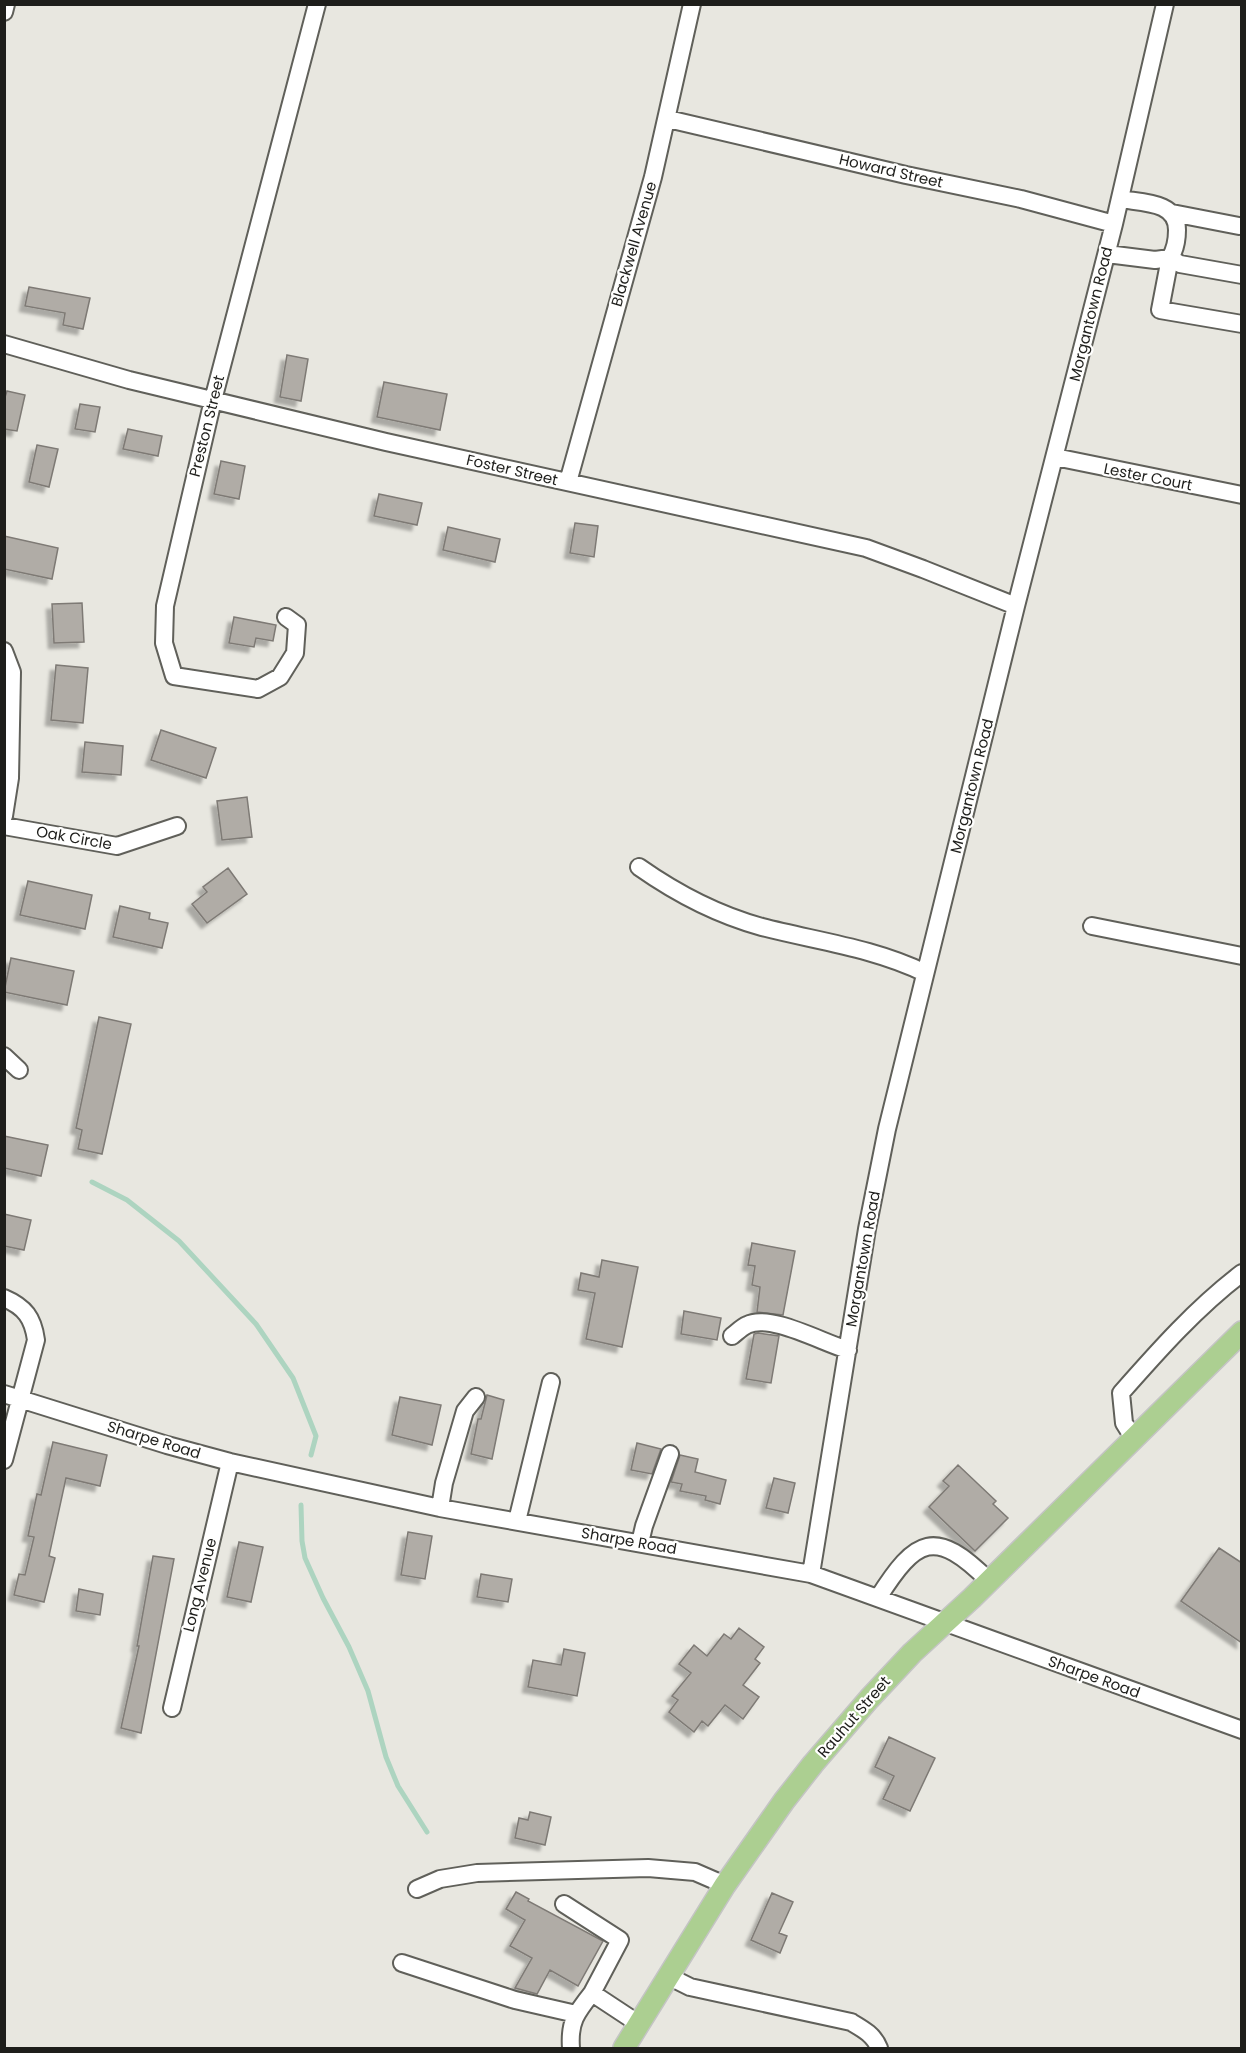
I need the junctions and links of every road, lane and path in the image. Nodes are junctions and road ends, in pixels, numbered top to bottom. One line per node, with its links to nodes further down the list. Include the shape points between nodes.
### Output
1 (6, 4): 5 (street)
2 (317, 4): 16 (street, Preston Street)
3 (692, 4): 6 (street, Blackwell Avenue)
4 (1165, 4): 7 (street, Morgantown Road)
5 (4, 12)
6 (668, 119): 9 (street, Howard Street, via 1021,199); 18 (street, Blackwell Avenue)
7 (1120, 199): 8 (street, via 1159,205); 9 (street, Morgantown Road)
8 (1172, 213): 10 (street); 12 (street, via 1177,232)
9 (1114, 224): 11 (street, Morgantown Road)
10 (1239, 226)
11 (1107, 254): 12 (street); 17 (street, Morgantown Road)
12 (1170, 258): 13 (street, via 1180,264); 14 (street, via 1160,310)
13 (1242, 274)
14 (1242, 324)
15 (4, 344): 16 (street, Foster Street)
16 (213, 400): 18 (street, Foster Street); 21 (street, Preston Street, via 165,606 164,643 174,676 258,689 280,677 295,653 297,625)
17 (1055, 457): 19 (street, Lester Court); 20 (street, Morgantown Road)
18 (568, 482): 20 (street, Foster Street, via 866,548)
19 (1242, 495)
20 (1016, 606): 29 (street, Morgantown Road)
21 (286, 617)
22 (4, 651): 23 (street, via 12,672 10,778)
23 (4, 816)
24 (4, 826): 25 (street, Oak Circle, via 117,846)
25 (177, 826)
26 (639, 867): 29 (street, via 668,887 729,917 898,960)
27 (1092, 926): 28 (street)
28 (1242, 956)
29 (925, 973): 36 (street, Morgantown Road, via 887,1129)
30 (4, 1056): 31 (street)
31 (19, 1070)
32 (1242, 1273): 40 (street, via 1182,1327 1121,1393 1124,1424)
33 (4, 1298): 38 (street, via 23,1308 34,1326 36,1340)
34 (1242, 1332): 40 (main road, Rauhut Street)
35 (732, 1336): 36 (street, via 759,1322 790,1327)
36 (848, 1350): 47 (street, Morgantown Road)
37 (551, 1382): 45 (street)
38 (12, 1396): 42 (street); 43 (street, Sharpe Road)
39 (476, 1397): 44 (street, via 465,1411)
40 (1137, 1436): 48 (main road, Rauhut Street)
41 (670, 1454): 46 (street)
42 (4, 1460)
43 (230, 1462): 44 (street, Sharpe Road); 51 (street, Long Avenue)
44 (440, 1508): 45 (street, Sharpe Road)
45 (517, 1521): 46 (street, Sharpe Road)
46 (640, 1543): 47 (street, Sharpe Road)
47 (811, 1574): 49 (street, Sharpe Road)
48 (989, 1581): 49 (street, via 971,1563 939,1545 922,1547 897,1568); 50 (main road, Rauhut Street)
49 (878, 1598): 50 (street, Sharpe Road)
50 (946, 1622): 52 (street, Sharpe Road); 53 (main road, Rauhut Street, via 905,1660 813,1764)
51 (172, 1708)
52 (1242, 1730)
53 (725, 1885): 54 (street, via 695,1872 648,1868 477,1873 440,1879); 57 (main road, Rauhut Street)
54 (417, 1889)
55 (564, 1904): 58 (street, via 620,1940)
56 (402, 1963): 59 (street, via 515,2000)
57 (668, 1976): 60 (main road, Rauhut Street); 63 (street, via 690,1987 851,2022 876,2041)
58 (592, 1993): 59 (street); 60 (street)
59 (576, 2014): 61 (street, via 570,2032)
60 (639, 2024): 62 (main road, Rauhut Street)
61 (571, 2049)
62 (624, 2049)
63 (879, 2049)

